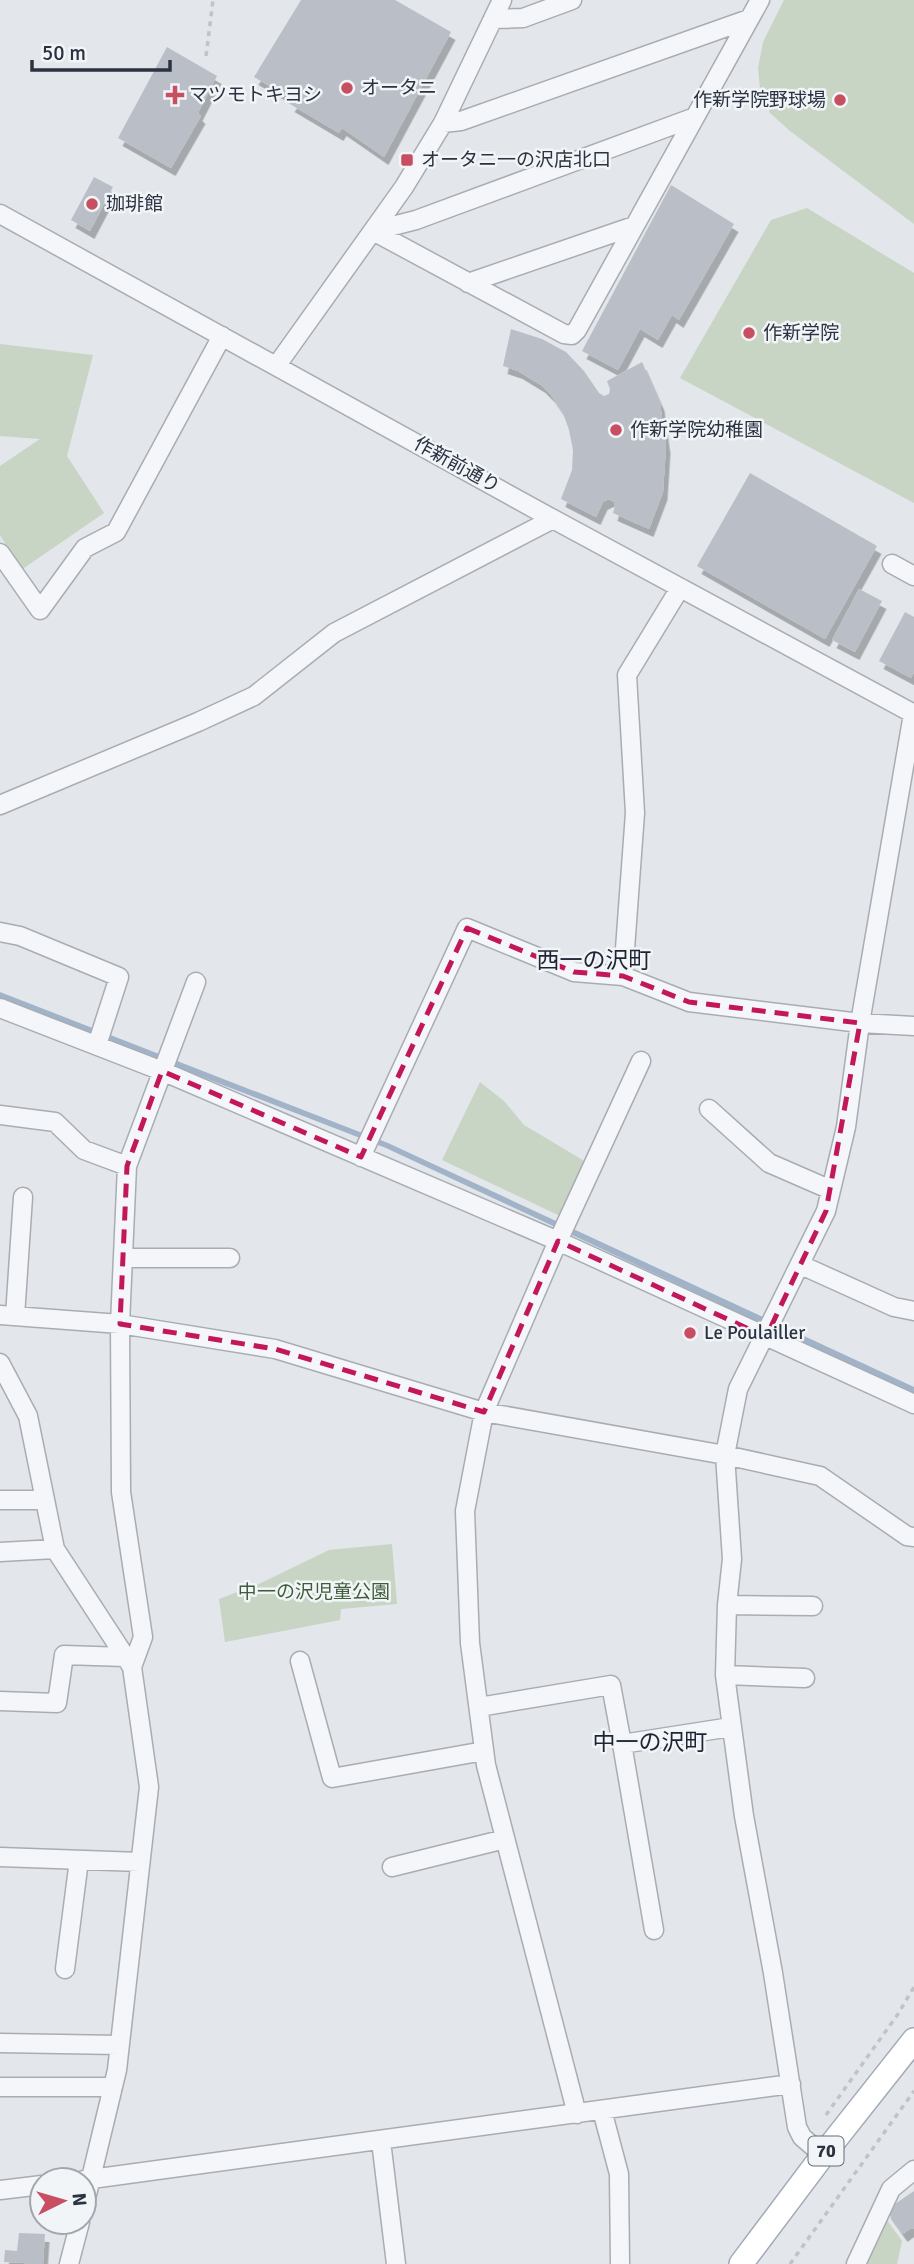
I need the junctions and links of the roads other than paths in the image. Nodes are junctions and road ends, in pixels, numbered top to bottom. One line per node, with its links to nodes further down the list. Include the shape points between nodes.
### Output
1 (502, 0): 4 (street)
2 (572, 0): 4 (street, via 523,18)
3 (760, 0): 5 (street)
4 (493, 19): 7 (street)
5 (749, 19): 6 (street); 7 (street, via 461,121)
6 (695, 117): 9 (street); 10 (street, via 416,220)
7 (443, 123): 10 (street)
8 (0, 214): 12 (street, 作新前通り)
9 (634, 226): 11 (street); 11 (street, via 572,335)
10 (373, 231): 11 (street); 13 (street)
11 (468, 283)
12 (222, 336): 13 (street, 作新前通り); 15 (street, via 116,532 85,548 40,610)
13 (277, 365): 14 (street, 作新前通り)
14 (553, 519): 18 (street, 作新前通り); 20 (street, via 334,633 254,696)
15 (0, 553)
16 (892, 564): 17 (street)
17 (914, 576)
18 (680, 588): 19 (street, 作新前通り); 22 (street, via 628,675 635,813)
19 (914, 714): 25 (street)
20 (0, 805)
21 (0, 932): 27 (street, via 119,977)
22 (623, 976): 25 (street, via 689,1002); 32 (street, via 574,972 467,928)
23 (196, 982): 29 (street)
24 (0, 1008): 27 (street)
25 (860, 1023): 26 (street); 34 (street, via 846,1127)
26 (914, 1027)
27 (97, 1045): 29 (street)
28 (641, 1061): 36 (street)
29 (162, 1071): 32 (street); 33 (street)
30 (709, 1110): 34 (street, via 769,1163)
31 (0, 1115): 33 (street, via 54,1122 84,1150)
32 (361, 1157): 36 (street)
33 (127, 1166): 37 (street)
34 (831, 1190): 39 (street)
35 (23, 1197): 41 (street)
36 (558, 1241): 43 (street); 46 (street)
37 (123, 1258): 38 (street); 42 (street)
38 (230, 1258)
39 (801, 1265): 40 (street, via 894,1307); 43 (street)
40 (914, 1311)
41 (8, 1315): 42 (street)
42 (120, 1324): 46 (street, via 275,1349); 56 (street, via 121,1492 143,1637)
43 (766, 1337): 45 (street); 47 (street, via 738,1390)
44 (0, 1363): 49 (street, via 28,1416)
45 (914, 1404)
46 (484, 1412): 47 (street); 60 (street, via 465,1511 470,1643)
47 (725, 1455): 50 (street, via 820,1476); 53 (street, via 732,1559)
48 (0, 1500): 49 (street)
49 (45, 1500): 51 (street)
50 (914, 1537)
51 (55, 1549): 52 (street); 56 (street)
52 (0, 1552)
53 (727, 1605): 54 (street); 57 (street)
54 (813, 1606)
55 (300, 1661): 63 (street, via 332,1778)
56 (129, 1662): 59 (street, via 64,1655 57,1703); 67 (street, via 149,1787)
57 (725, 1675): 58 (street); 61 (street)
58 (805, 1678)
59 (0, 1701)
60 (478, 1707): 62 (street, via 611,1685); 63 (street)
61 (731, 1727): 62 (street); 74 (street)
62 (622, 1744): 69 (street)
63 (484, 1751): 64 (street)
64 (505, 1839): 68 (street); 78 (street)
65 (0, 1857): 66 (street)
66 (79, 1860): 67 (street); 70 (street)
67 (140, 1862): 73 (street)
68 (392, 1867)
69 (654, 1930)
70 (65, 1969)
71 (914, 2040): 80 (main road, 70)
72 (0, 2043): 73 (street)
73 (119, 2045): 76 (street)
74 (791, 2084): 77 (street); 80 (street, via 797,2127)
75 (0, 2087): 76 (street)
76 (113, 2087): 81 (street)
77 (602, 2110): 78 (street); 89 (street, via 619,2174)
78 (577, 2113): 79 (street)
79 (381, 2141): 83 (street); 88 (street)
80 (823, 2155): 90 (main road, 70)
81 (91, 2166)
82 (914, 2170): 91 (street, via 891,2189)
83 (98, 2179)
84 (28, 2187): 85 (street)
85 (0, 2190)
86 (76, 2236): 87 (street)
87 (69, 2264)
88 (396, 2264)
89 (620, 2264)
90 (741, 2264)
91 (856, 2264)

